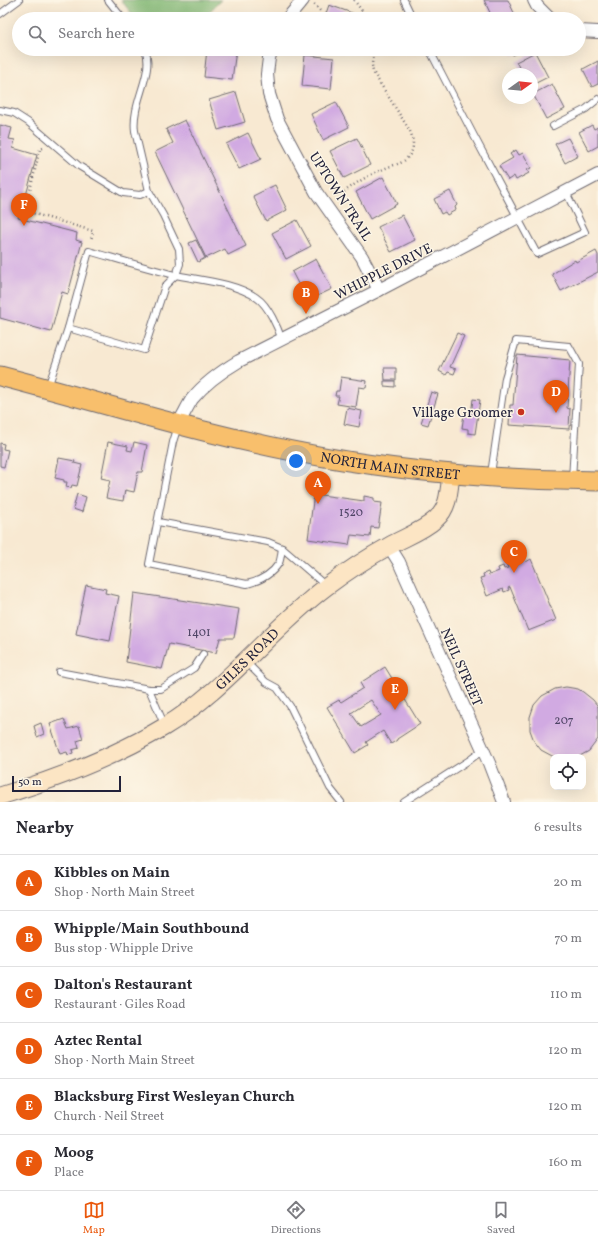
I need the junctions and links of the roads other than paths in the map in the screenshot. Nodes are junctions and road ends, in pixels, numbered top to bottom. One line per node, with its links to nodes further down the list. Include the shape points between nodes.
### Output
1 (19, 0): 10 (lane)
2 (108, 0): 6 (lane)
3 (303, 0): 7 (street)
4 (404, 0): 8 (lane)
5 (534, 0): 9 (street)
6 (117, 12)
7 (293, 12)
8 (410, 12)
9 (543, 12)
10 (0, 14)
11 (586, 31): 12 (street)
12 (598, 32)
13 (146, 56): 20 (lane, via 148,66 134,122)
14 (270, 56): 24 (street, UPTOWN TRAIL, via 269,94 277,119 316,192 362,257)
15 (433, 56): 22 (lane)
16 (598, 99): 18 (lane, via 586,109)
17 (0, 110): 20 (lane, via 14,113 28,122 79,166 123,193 140,195)
18 (553, 126)
19 (598, 175): 21 (street, WHIPPLE DRIVE)
20 (149, 191): 23 (lane, via 179,249 180,264)
21 (566, 192): 22 (street, WHIPPLE DRIVE); 22 (lane, via 585,232 537,254)
22 (518, 217): 24 (street, WHIPPLE DRIVE)
23 (176, 275): 25 (lane, via 165,286 144,350); 25 (lane, via 89,251); 26 (lane, via 195,277 242,290 258,298 267,309)
24 (379, 290): 26 (street, WHIPPLE DRIVE)
25 (68, 328): 28 (lane)
26 (282, 340): 29 (street, WHIPPLE DRIVE, via 219,374 193,399)
27 (0, 376): 28 (main road, NORTH MAIN STREET)
28 (48, 388): 29 (main road, NORTH MAIN STREET)
29 (178, 424): 30 (main road, NORTH MAIN STREET, via 323,457); 34 (lane)
30 (451, 474): 31 (main road, NORTH MAIN STREET); 35 (street, GILES ROAD, via 447,503 437,519)
31 (490, 477): 32 (main road, NORTH MAIN STREET); 32 (lane, via 505,378 516,341 569,346 579,364)
32 (572, 480): 33 (main road, NORTH MAIN STREET)
33 (598, 481)
34 (158, 522): 36 (lane, via 268,542); 36 (lane, via 149,564 247,584 257,582 272,572 280,562)
35 (389, 546): 37 (street, GILES ROAD); 43 (street, NEIL STREET, via 399,562)
36 (282, 548): 37 (lane)
37 (326, 586): 39 (street, GILES ROAD)
38 (203, 654): 41 (lane, via 194,668 160,688)
39 (245, 661): 42 (street, GILES ROAD, via 203,699); 45 (lane, via 266,682 277,688 286,700 330,788)
40 (59, 672): 41 (lane)
41 (149, 689): 42 (lane)
42 (165, 726): 44 (street, GILES ROAD, via 97,762)
43 (483, 750): 46 (lane); 47 (street, NEIL STREET)
44 (0, 796)
45 (341, 802)
46 (404, 802)
47 (504, 802)

